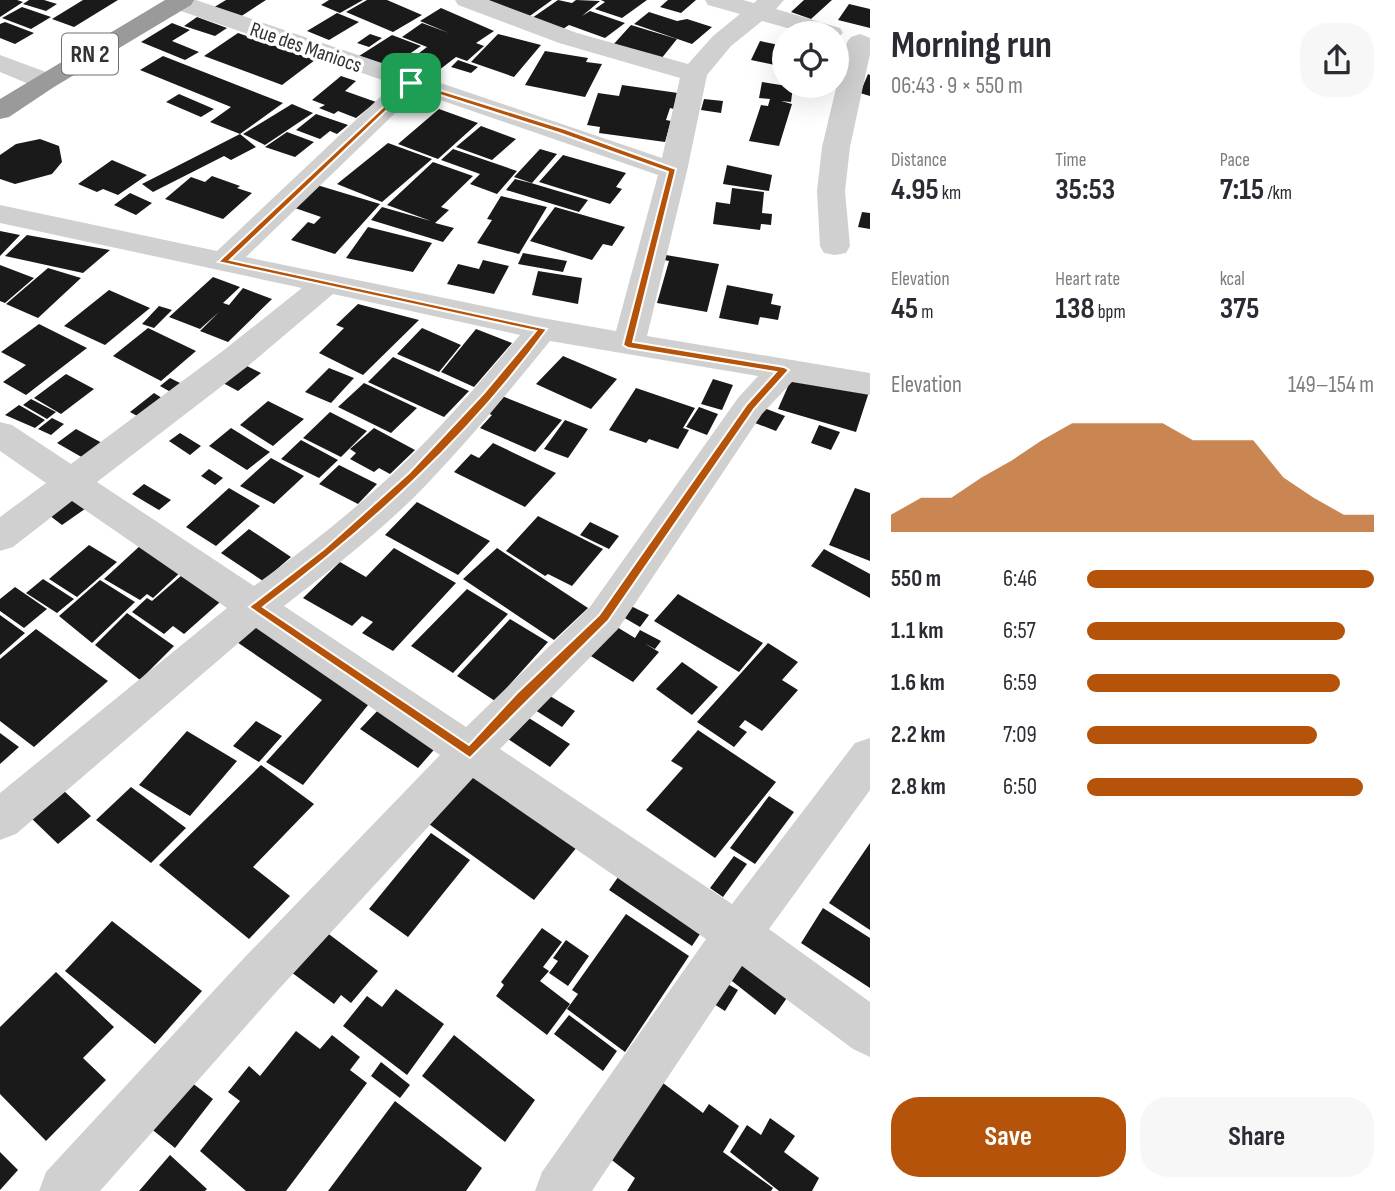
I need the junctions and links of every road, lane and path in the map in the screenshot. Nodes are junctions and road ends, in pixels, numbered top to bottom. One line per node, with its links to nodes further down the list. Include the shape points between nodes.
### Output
1 (467, 0): 8 (street, via 568,38)
2 (717, 0): 4 (street)
3 (180, 1): 9 (highway, RN 2); 10 (street, Rue des Maniocs)
4 (764, 5): 5 (street); 8 (street, via 722,41)
5 (802, 21)
6 (855, 40): 14 (street, via 831,191)
7 (0, 63): 9 (street)
8 (694, 74): 12 (street)
9 (45, 80): 11 (highway, RN 2)
10 (411, 83): 12 (street, Rue des Maniocs); 15 (street)
11 (0, 111)
12 (673, 171): 18 (street)
13 (0, 214): 15 (street)
14 (835, 246)
15 (223, 262): 16 (street)
16 (327, 283): 17 (street); 22 (street)
17 (542, 329): 18 (street); 24 (street, via 413,476 327,552)
18 (628, 345): 19 (street)
19 (784, 370): 20 (street); 25 (street, via 750,406 604,618)
20 (870, 384)
21 (0, 434): 22 (street)
22 (72, 484): 23 (street); 24 (street)
23 (0, 537)
24 (255, 607): 25 (street); 27 (street)
25 (470, 753): 28 (street); 30 (street)
26 (870, 756): 28 (street)
27 (0, 820)
28 (737, 934): 29 (street); 31 (street)
29 (870, 1032)
30 (65, 1191)
31 (561, 1191)

